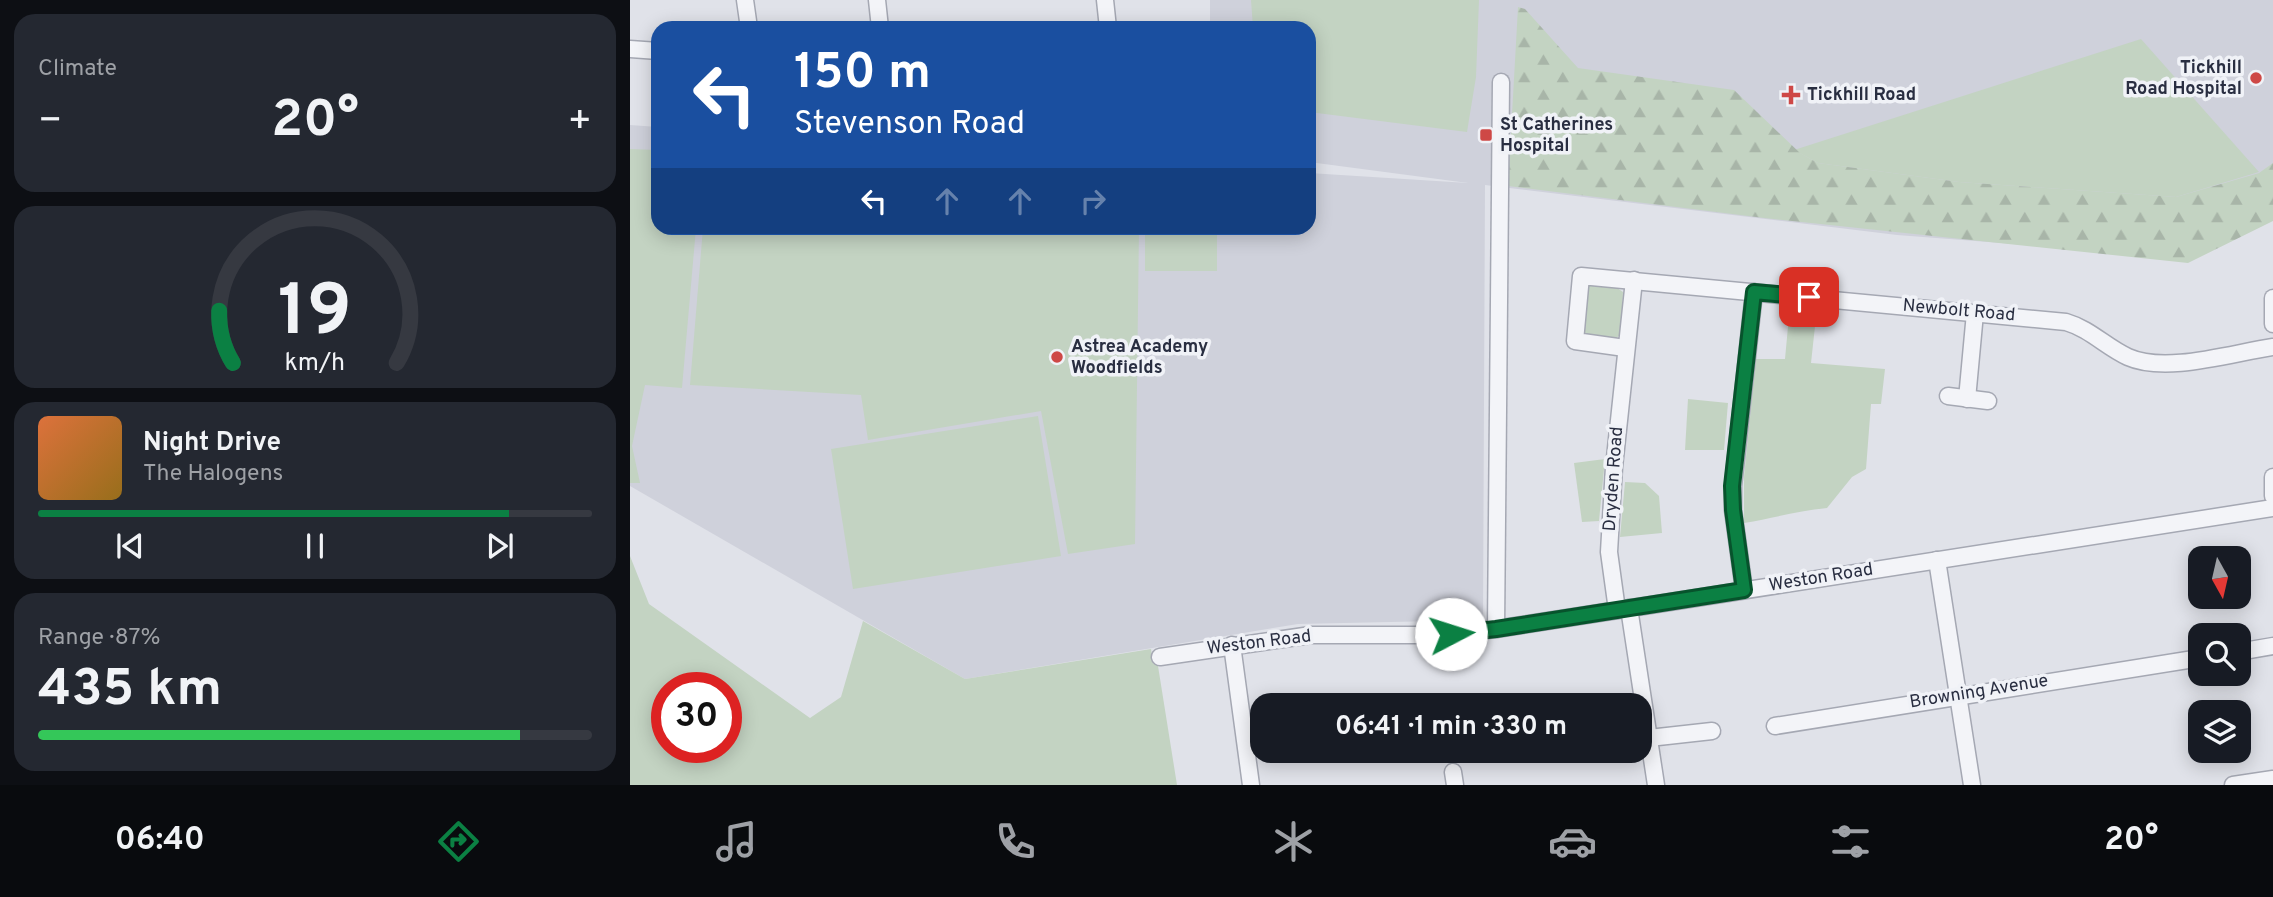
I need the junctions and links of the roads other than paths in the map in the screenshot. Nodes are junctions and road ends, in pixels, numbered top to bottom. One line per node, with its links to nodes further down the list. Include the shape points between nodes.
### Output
1 (745, 0): 4 (street)
2 (877, 0): 5 (street)
3 (1105, 0): 6 (street)
4 (748, 21)
5 (879, 21)
6 (1107, 21)
7 (630, 49): 8 (street)
8 (651, 50)
9 (1501, 82): 26 (street)
10 (1634, 280): 11 (street, Newbolt Road); 16 (street, Dryden Road); 16 (street, via 1585,275 1580,279 1575,341)
11 (1754, 292): 13 (street, Newbolt Road); 24 (street, via 1732,486)
12 (2273, 298): 14 (street)
13 (1975, 313): 15 (street, Newbolt Road, via 2067,321 2127,356 2166,364); 18 (street)
14 (2273, 324)
15 (2273, 347)
16 (1625, 348): 25 (street, Dryden Road, via 1609,551)
17 (1948, 396): 18 (street)
18 (1967, 399): 19 (street)
19 (1988, 401)
20 (2273, 477): 21 (street)
21 (2273, 496)
22 (2273, 508): 23 (street, Weston Road)
23 (1937, 560): 24 (street, Weston Road); 33 (street)
24 (1744, 590): 25 (street, Weston Road)
25 (1623, 609): 26 (street, Weston Road); 32 (street, Dryden Road)
26 (1496, 629): 27 (street, Weston Road, via 1437,635 1311,635)
27 (1232, 645): 30 (street, Weston Road); 39 (street)
28 (2273, 646): 29 (street)
29 (2251, 650)
30 (1160, 657)
31 (2188, 660): 33 (street, Browning Avenue)
32 (1639, 693)
33 (1958, 695): 34 (street, Browning Avenue); 41 (street)
34 (1775, 726)
35 (1713, 731): 36 (street)
36 (1652, 738)
37 (1652, 762): 40 (street, Dryden Road)
38 (2273, 779): 42 (street)
39 (1251, 785)
40 (1656, 785)
41 (1972, 785)
42 (2233, 785)

